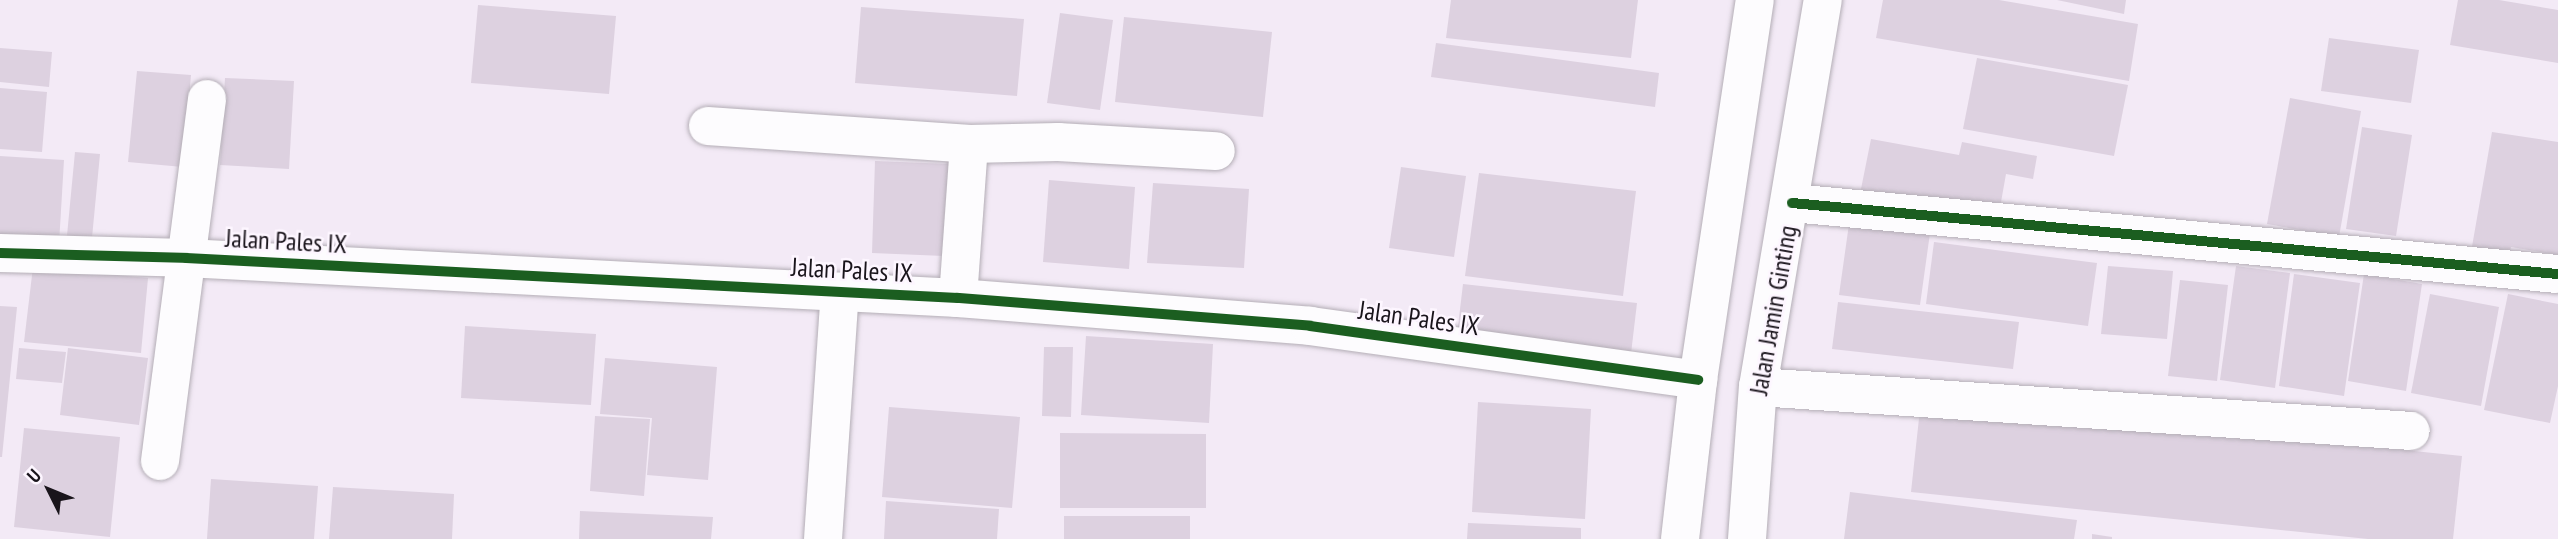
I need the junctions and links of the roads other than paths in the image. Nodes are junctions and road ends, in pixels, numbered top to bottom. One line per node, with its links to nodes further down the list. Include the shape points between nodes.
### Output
1 (1755, 0): 13 (main road)
2 (1823, 0): 7 (main road, Jalan Jamin Ginting)
3 (207, 99): 9 (main road)
4 (708, 126): 5 (main road)
5 (969, 144): 6 (main road, via 1058,142); 12 (main road)
6 (1216, 150)
7 (1791, 203): 10 (main road); 14 (main road, Jalan Jamin Ginting)
8 (0, 253): 9 (main road, Jalan Pales IX)
9 (186, 258): 11 (main road, Jalan Pales IX); 16 (main road)
10 (2558, 274)
11 (840, 292): 12 (main road, Jalan Pales IX); 17 (main road)
12 (958, 298): 13 (main road, Jalan Pales IX, via 1310,326)
13 (1698, 380): 18 (main road)
14 (1758, 387): 15 (main road); 19 (main road, Jalan Jamin Ginting)
15 (2412, 431)
16 (160, 461)
17 (824, 539)
18 (1679, 539)
19 (1746, 539)

